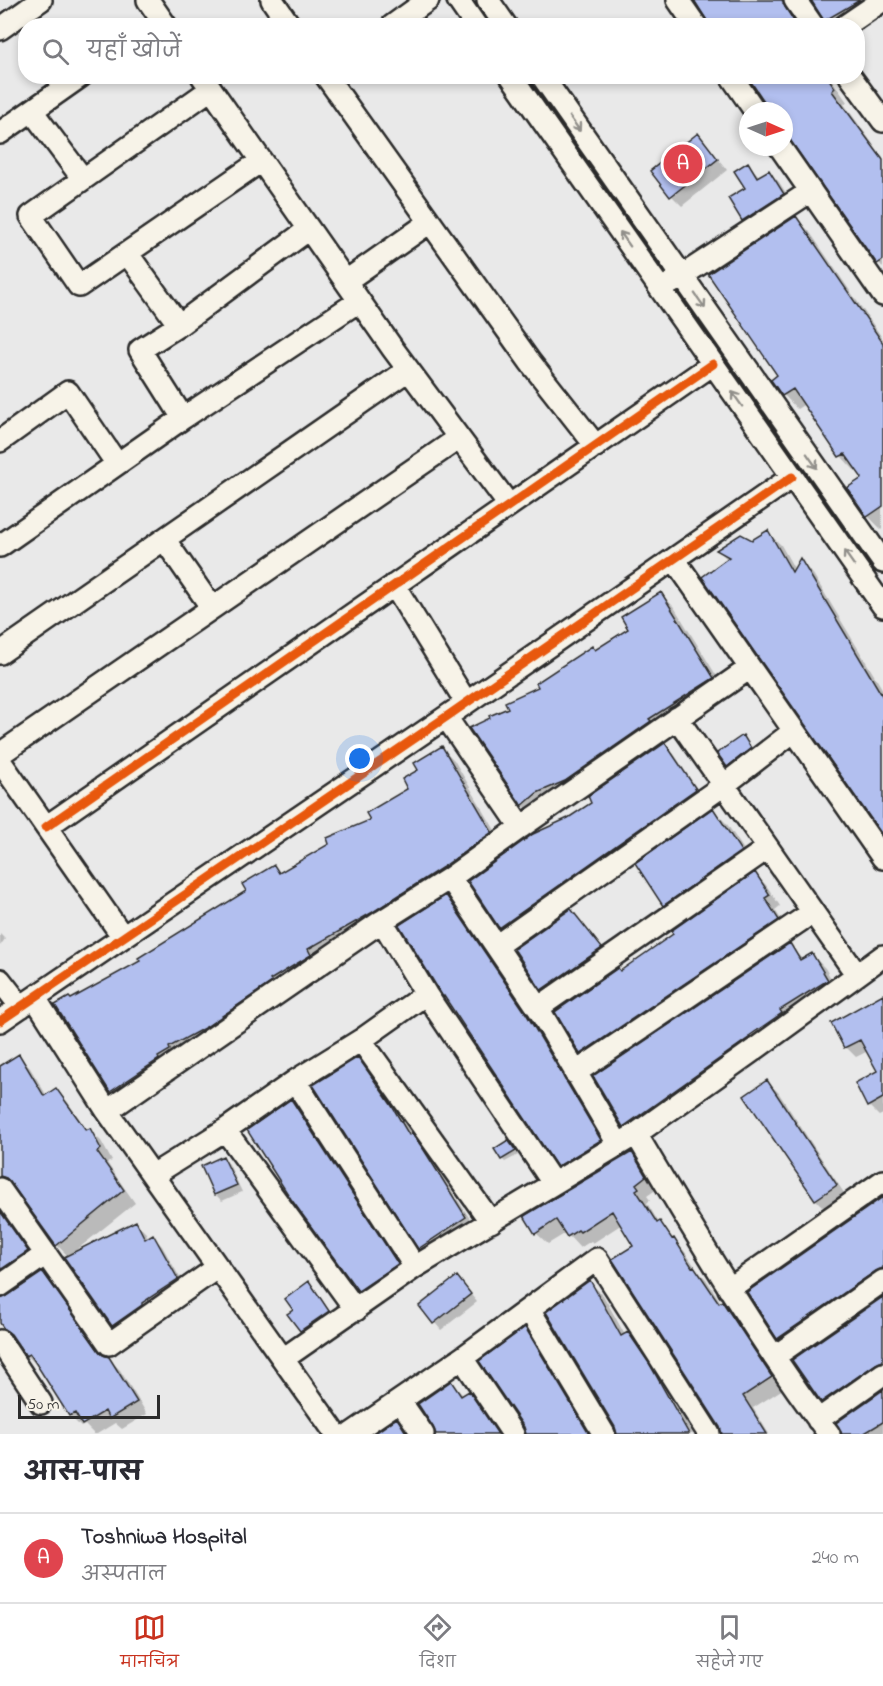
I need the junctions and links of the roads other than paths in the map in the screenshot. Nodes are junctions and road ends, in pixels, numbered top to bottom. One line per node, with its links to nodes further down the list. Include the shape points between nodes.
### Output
1 (41, 0): 18 (street)
2 (148, 0): 10 (street)
3 (272, 0): 11 (street)
4 (428, 0): 12 (street)
5 (458, 0): 13 (street)
6 (488, 0): 14 (street)
7 (678, 0): 15 (street)
8 (795, 0): 16 (street)
9 (883, 0): 17 (street)
10 (158, 18)
11 (284, 18)
12 (403, 18)
13 (470, 18)
14 (500, 18)
15 (690, 18)
16 (807, 18)
17 (857, 18)
18 (0, 29)
19 (70, 84): 28 (street)
20 (205, 84): 33 (street)
21 (207, 84): 32 (street)
22 (332, 84): 35 (street)
23 (517, 84): 40 (street, one-way to 23)
24 (548, 84): 38 (street, one-way to 38)
25 (736, 84): 27 (street)
26 (856, 84): 29 (street)
27 (749, 102)
28 (32, 111): 30 (street); 33 (street)
29 (883, 121)
30 (0, 133)
31 (786, 156): 34 (street)
32 (261, 161): 36 (street); 37 (street)
33 (83, 179): 37 (street, via 31,216 80,286)
34 (811, 191): 38 (street); 41 (street)
35 (430, 222): 39 (street); 49 (street, via 530,362)
36 (309, 229): 39 (street); 43 (street)
37 (127, 253): 43 (street)
38 (682, 276): 40 (street); 56 (street, one-way to 56)
39 (346, 281): 42 (street)
40 (660, 289): 44 (street)
41 (883, 295)
42 (359, 301): 45 (street); 46 (street)
43 (179, 324): 46 (street, via 140,350)
44 (713, 364): 49 (street); 51 (street, one-way to 44)
45 (408, 370): 47 (street); 53 (street)
46 (183, 418): 50 (street)
47 (459, 438): 52 (street); 59 (street)
48 (0, 441): 50 (street, via 68,392)
49 (596, 446): 52 (street)
50 (117, 464): 54 (street)
51 (792, 477): 55 (street); 58 (street, one-way to 51)
52 (509, 505): 57 (street)
53 (164, 539): 59 (street); 60 (street)
54 (0, 546)
55 (674, 559): 61 (street); 62 (street)
56 (883, 562)
57 (394, 585): 62 (street); 69 (street)
58 (883, 606)
59 (212, 608): 66 (street)
60 (0, 653)
61 (750, 668): 64 (street); 65 (street)
62 (466, 702): 63 (street)
63 (446, 717): 70 (street); 76 (street)
64 (677, 718): 68 (street); 70 (street)
65 (794, 731): 68 (street); 72 (street)
66 (0, 754)
67 (0, 761): 69 (street)
68 (724, 785): 71 (street); 77 (street)
69 (46, 827): 76 (street)
70 (521, 827): 73 (street)
71 (768, 848): 74 (street); 83 (street)
72 (883, 858)
73 (450, 878): 75 (street); 77 (street)
74 (813, 912): 79 (street); 86 (street)
75 (382, 921): 81 (street); 88 (street)
76 (123, 937): 82 (street)
77 (496, 946): 83 (street)
78 (883, 956): 79 (street)
79 (857, 975): 90 (street)
80 (0, 980): 82 (street)
81 (426, 994): 85 (street); 93 (street)
82 (28, 1002): 84 (street); 88 (street)
83 (538, 1008): 86 (street)
84 (0, 1021)
85 (361, 1040): 87 (street); 95 (street)
86 (575, 1073): 90 (street)
87 (295, 1081): 89 (street); 98 (street)
88 (107, 1111): 91 (street)
89 (225, 1130): 91 (street); 103 (street)
90 (627, 1139): 93 (street); 101 (street)
91 (153, 1175): 97 (street)
92 (883, 1180): 101 (street)
93 (553, 1183): 95 (street)
94 (0, 1189): 96 (street)
95 (490, 1222): 98 (street)
96 (46, 1254): 97 (street, via 110,1344); 100 (street)
97 (218, 1267): 107 (street)
98 (415, 1267): 103 (street)
99 (883, 1281): 105 (street)
100 (0, 1286)
101 (729, 1289): 105 (street)
102 (529, 1309): 106 (street); 116 (street); 117 (street, via 597,1259)
103 (356, 1310): 107 (street)
104 (0, 1341): 110 (street)
105 (774, 1357): 111 (street)
106 (462, 1358): 109 (street); 115 (street)
107 (284, 1359): 112 (street)
108 (883, 1374): 111 (street)
109 (400, 1401): 113 (street); 114 (street)
110 (41, 1403)
111 (824, 1427)
112 (336, 1434)
113 (351, 1434)
114 (423, 1434)
115 (513, 1434)
116 (604, 1434)
117 (710, 1434)

